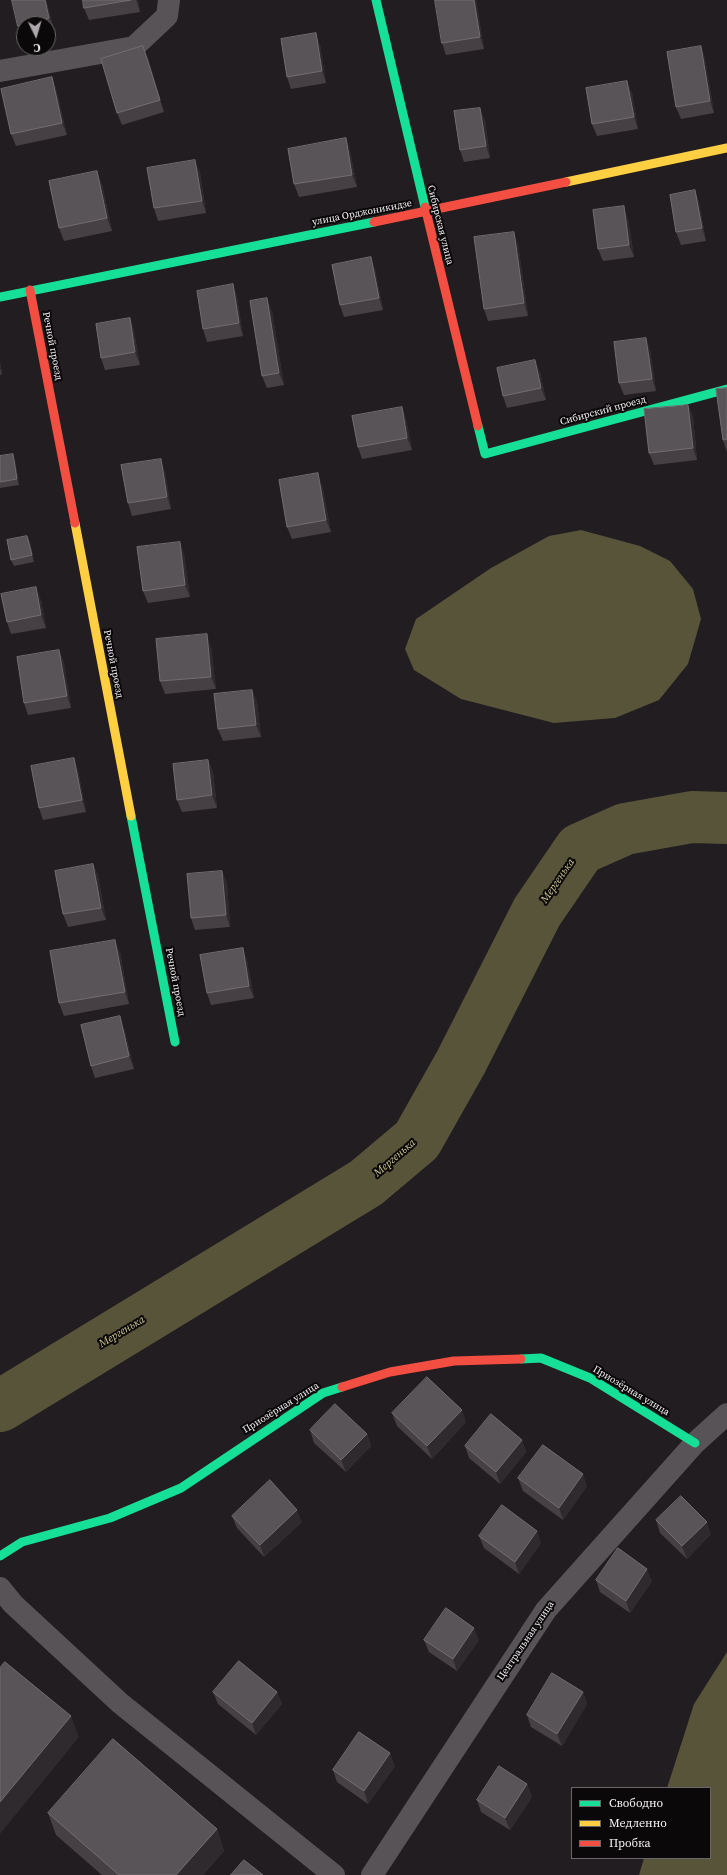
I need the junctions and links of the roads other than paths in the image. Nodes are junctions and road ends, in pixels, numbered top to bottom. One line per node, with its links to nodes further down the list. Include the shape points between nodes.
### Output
1 (169, 0): 3 (street, via 167,16 134,47)
2 (376, 0): 5 (street, Сибирская улица)
3 (0, 71)
4 (727, 148): 5 (street, улица Орджоникидзе)
5 (426, 212): 6 (street, улица Орджоникидзе); 9 (street, Сибирская улица)
6 (30, 290): 7 (street, улица Орджоникидзе); 10 (street, Речной проезд)
7 (0, 297)
8 (727, 389): 9 (street, Сибирский проезд)
9 (485, 454)
10 (175, 1042)
11 (727, 1414): 12 (street, Центральная улица)
12 (695, 1443): 13 (street, Приозёрная улица, via 590,1378 541,1358 454,1361 390,1372 323,1393 181,1488 110,1518 22,1542); 16 (street, Центральная улица, via 546,1610)
13 (0, 1556)
14 (0, 1588): 15 (street, via 13,1604 120,1703)
15 (334, 1875)
16 (372, 1875)

